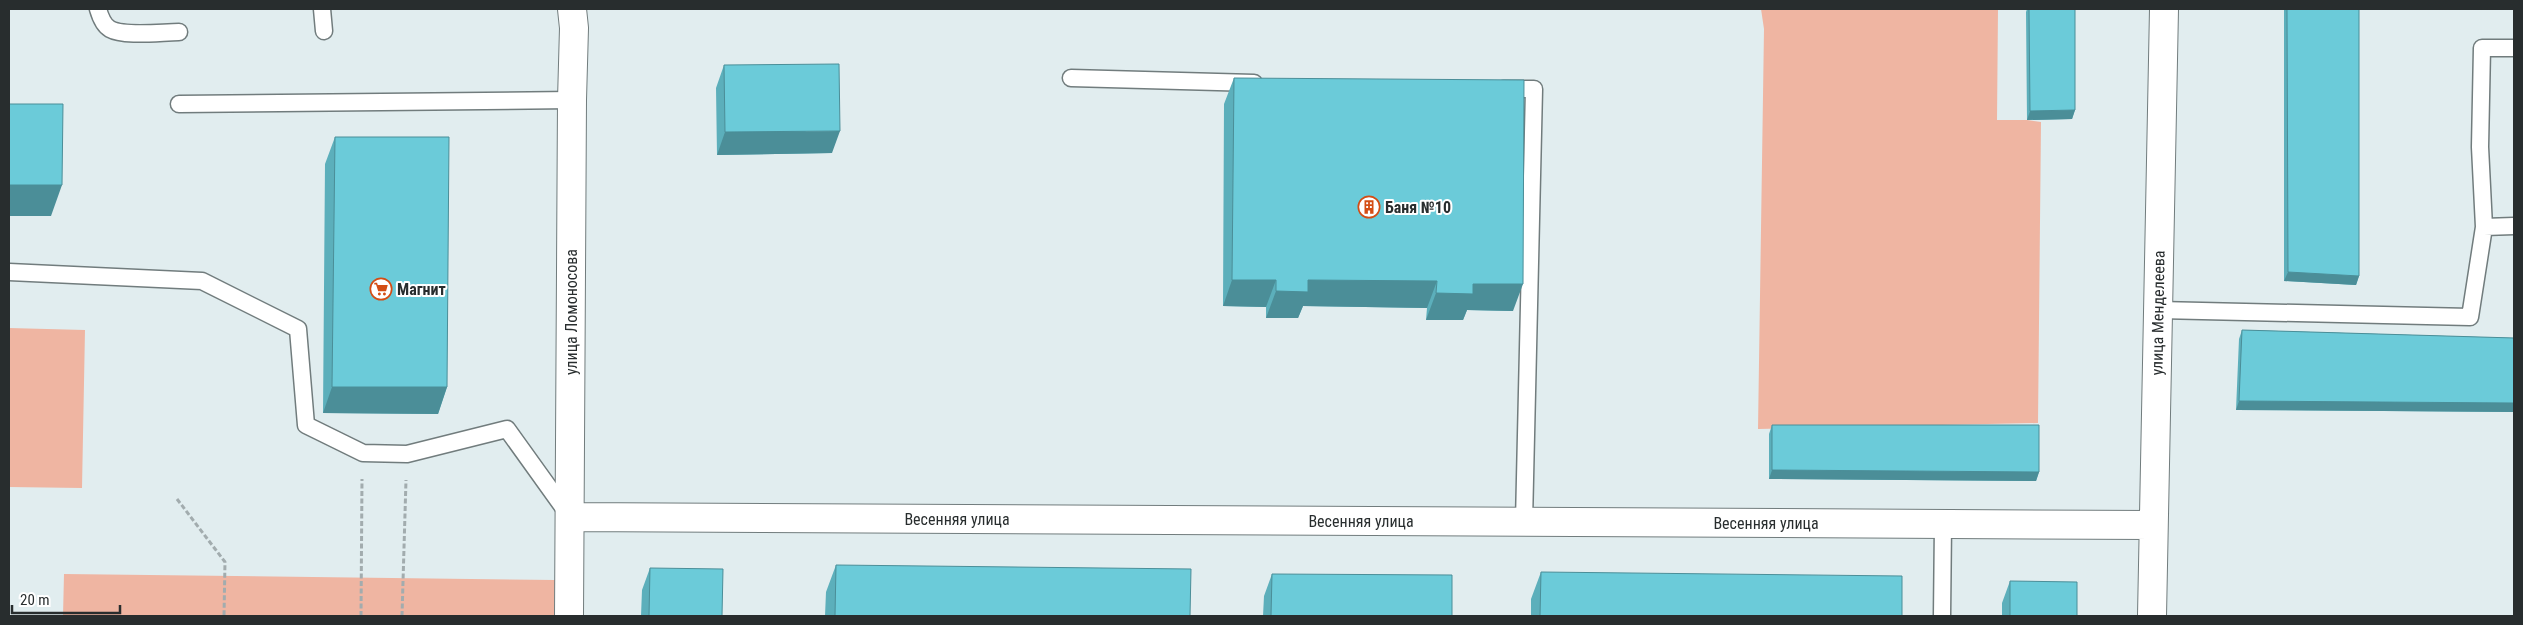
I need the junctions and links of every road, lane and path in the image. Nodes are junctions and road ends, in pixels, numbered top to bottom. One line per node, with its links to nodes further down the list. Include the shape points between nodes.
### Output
1 (98, 9): 6 (lane, via 102,21 110,29 120,32)
2 (322, 9): 5 (lane)
3 (572, 9): 11 (street, улица Ломоносова)
4 (2164, 9): 16 (street, улица Менделеева)
5 (324, 31)
6 (178, 32)
7 (2514, 48): 14 (lane, via 2482,48 2480,147)
8 (1071, 78): 9 (lane)
9 (1268, 83)
10 (1484, 88): 21 (lane, via 1534,89)
11 (572, 100): 12 (lane); 20 (street, улица Ломоносова)
12 (179, 104)
13 (2514, 226): 14 (lane)
14 (2484, 227): 16 (lane, via 2470,317)
15 (9, 272): 17 (lane, via 202,281 298,329 306,425)
16 (2159, 310): 23 (street, улица Менделеева)
17 (363, 453): 18 (lane); 25 (path)
18 (407, 454): 20 (lane, via 507,429); 26 (path)
19 (177, 499): 24 (path, via 225,562)
20 (570, 517): 21 (street, Весенняя улица); 27 (street, улица Ломоносова)
21 (1524, 522): 22 (street, Весенняя улица)
22 (1943, 524): 23 (street, Весенняя улица); 28 (lane)
23 (2153, 525): 29 (street, улица Менделеева)
24 (224, 616)
25 (361, 616)
26 (402, 616)
27 (569, 616)
28 (1942, 616)
29 (2152, 616)

